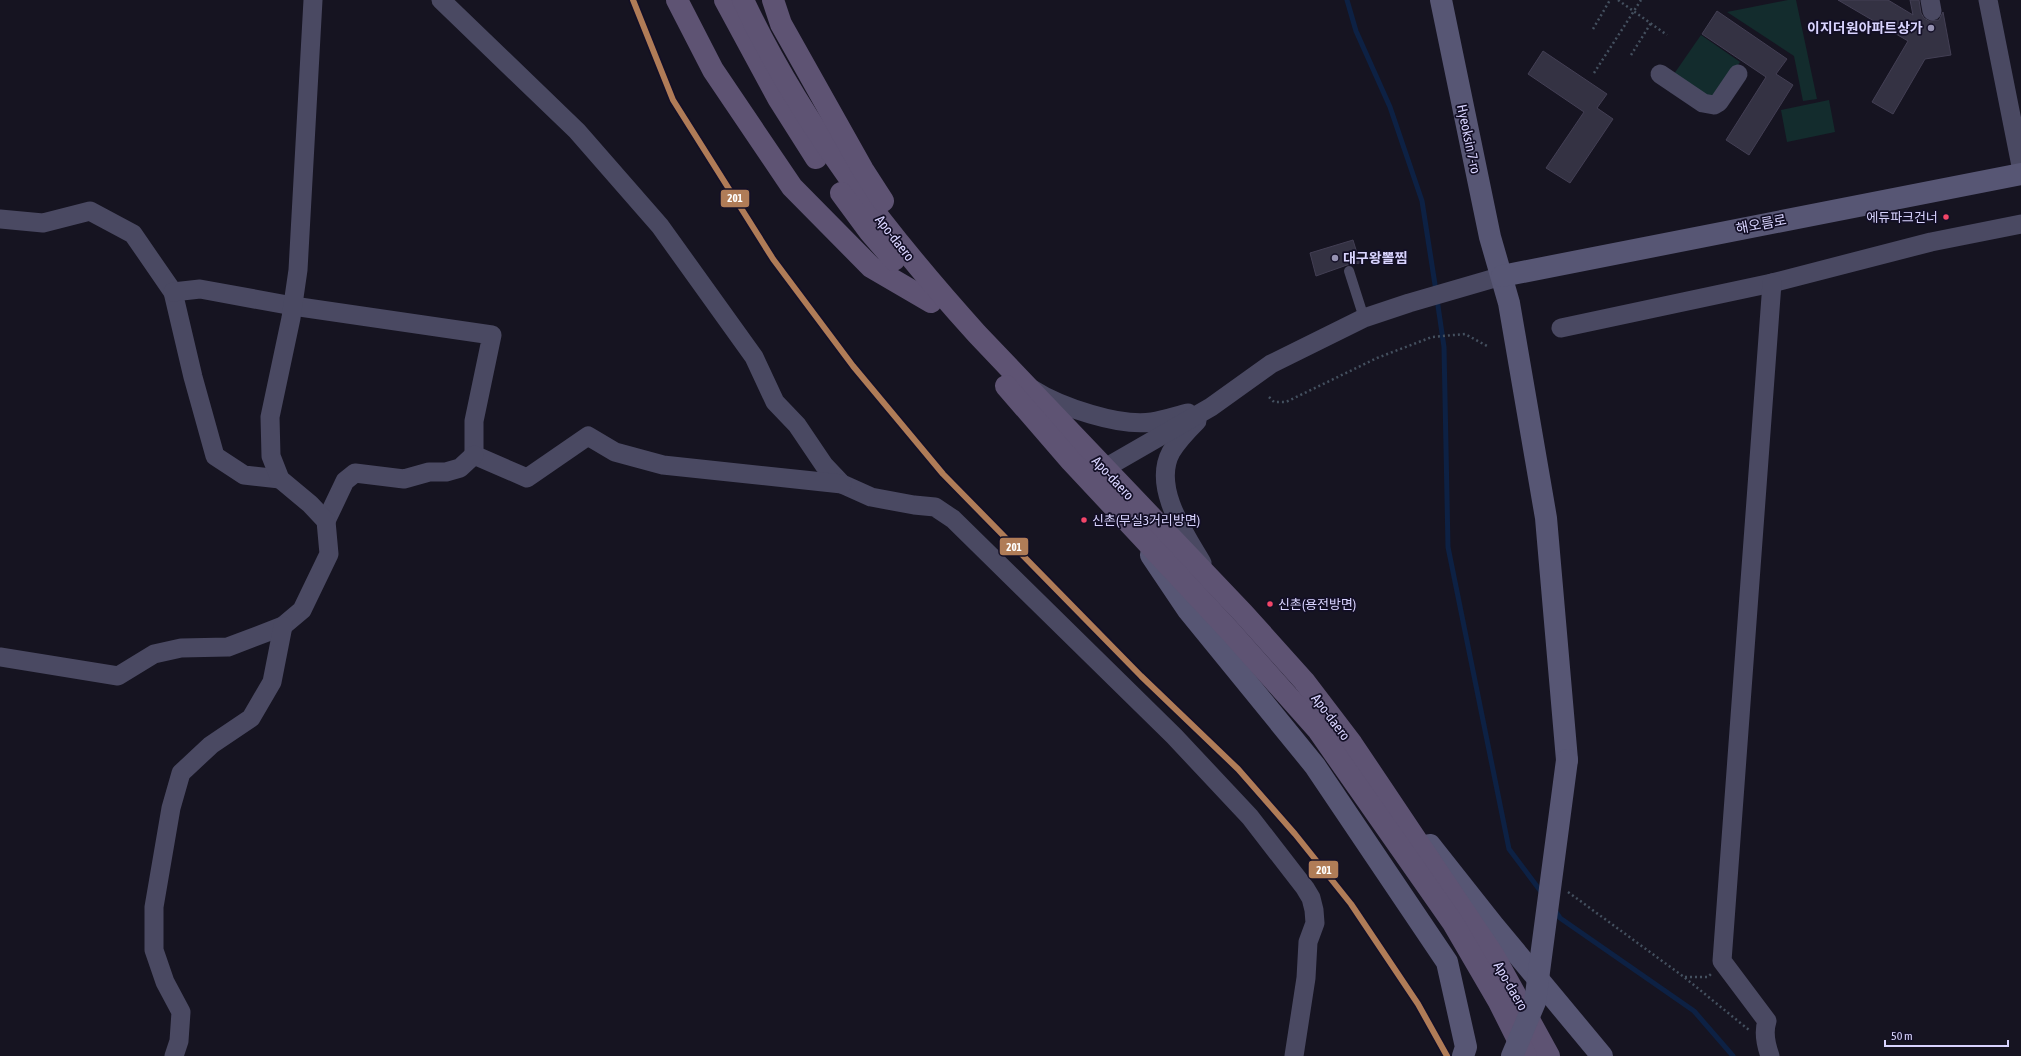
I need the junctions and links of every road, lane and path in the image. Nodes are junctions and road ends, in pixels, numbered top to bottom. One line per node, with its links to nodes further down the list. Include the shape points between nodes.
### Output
1 (313, 0): 29 (street, via 298,270)
2 (441, 0): 39 (street, via 577,131 660,226 754,357 775,402 797,425 824,465)
3 (677, 0): 28 (main road, via 713,70 792,187 871,267)
4 (725, 0): 28 (main road, Apo-daero, via 778,98 818,162 869,232)
5 (743, 0): 28 (main road, Apo-daero, via 774,58 832,154)
6 (773, 0): 28 (main road, via 781,24 863,170 923,263)
7 (1441, 0): 25 (street, Hyeoksin 7-ro, via 1490,237)
8 (1610, 0): 14 (path)
9 (1618, 0): 12 (path)
10 (1641, 0): 12 (path)
11 (1988, 0): 20 (street)
12 (1634, 10): 13 (path); 17 (path)
13 (1651, 23): 15 (path); 16 (path)
14 (1593, 29)
15 (1667, 35)
16 (1631, 55)
17 (1594, 73)
18 (1660, 74): 19 (street, via 1703,103 1714,105 1719,102)
19 (1738, 74)
20 (2021, 166)
21 (2021, 174): 25 (street, 해오름로)
22 (0, 219): 27 (street, via 43,223 90,211 133,234)
23 (2021, 224): 26 (street, via 1931,242)
24 (1349, 271): 30 (lane)
25 (1502, 276): 30 (street); 53 (street, Hyeoksin 7-ro, bridge, via 1509,303 1546,518 1567,760 1535,1002)
26 (1772, 284): 31 (street); 47 (street)
27 (173, 292): 29 (street, via 200,289); 38 (street, via 215,456 244,475)
28 (935, 297): 33 (main road, Apo-daero); 37 (main road, Apo-daero)
29 (293, 306): 36 (street, via 492,336 474,421); 38 (street, via 270,417 271,456)
30 (1364, 318): 35 (street, via 1271,364)
31 (1561, 328)
32 (1487, 346): 34 (path, via 1465,334 1432,337 1377,358 1286,402 1274,402)
33 (1025, 385): 35 (street, via 1099,417 1132,422 1152,422); 37 (main road, Apo-daero)
34 (1269, 397)
35 (1211, 407): 37 (street); 42 (street, via 1181,438 1171,453 1166,488 1177,518)
36 (474, 455): 39 (street, via 527,478 588,436 615,452 663,465); 40 (street, via 460,468 404,479 355,473 345,481)
37 (1096, 473): 41 (main road, Apo-daero); 42 (main road, Apo-daero)
38 (280, 479): 40 (street)
39 (842, 484): 51 (street, via 871,497 934,507 953,519 1174,736 1250,817 1305,888 1314,910 1315,923 1308,942 1306,978)
40 (326, 521): 43 (street, via 329,554 302,610)
41 (1129, 523): 52 (street, via 1188,610 1315,766 1447,962 1466,1047); 54 (main road, Apo-daero, via 1318,730 1453,923 1499,1002)
42 (1213, 582): 45 (main road, Apo-daero, via 1304,681)
43 (283, 626): 44 (street, via 228,647 181,648 154,654 118,676); 50 (street, via 272,682 251,718 211,745 181,772 171,808 154,907 154,950 165,982 181,1012 179,1041)
44 (0, 657)
45 (1352, 744): 55 (main road, Apo-daero, via 1494,956); 56 (street, via 1494,926)
46 (1565, 890): 48 (path)
47 (1722, 961): 48 (path, via 1708,977); 49 (street, via 1767,1021)
48 (1684, 977): 49 (path, via 1749,1030)
49 (1764, 1028): 57 (street)
50 (174, 1056)
51 (1294, 1056)
52 (1463, 1056)
53 (1512, 1056)
54 (1526, 1056)
55 (1549, 1056)
56 (1602, 1056)
57 (1770, 1056)

